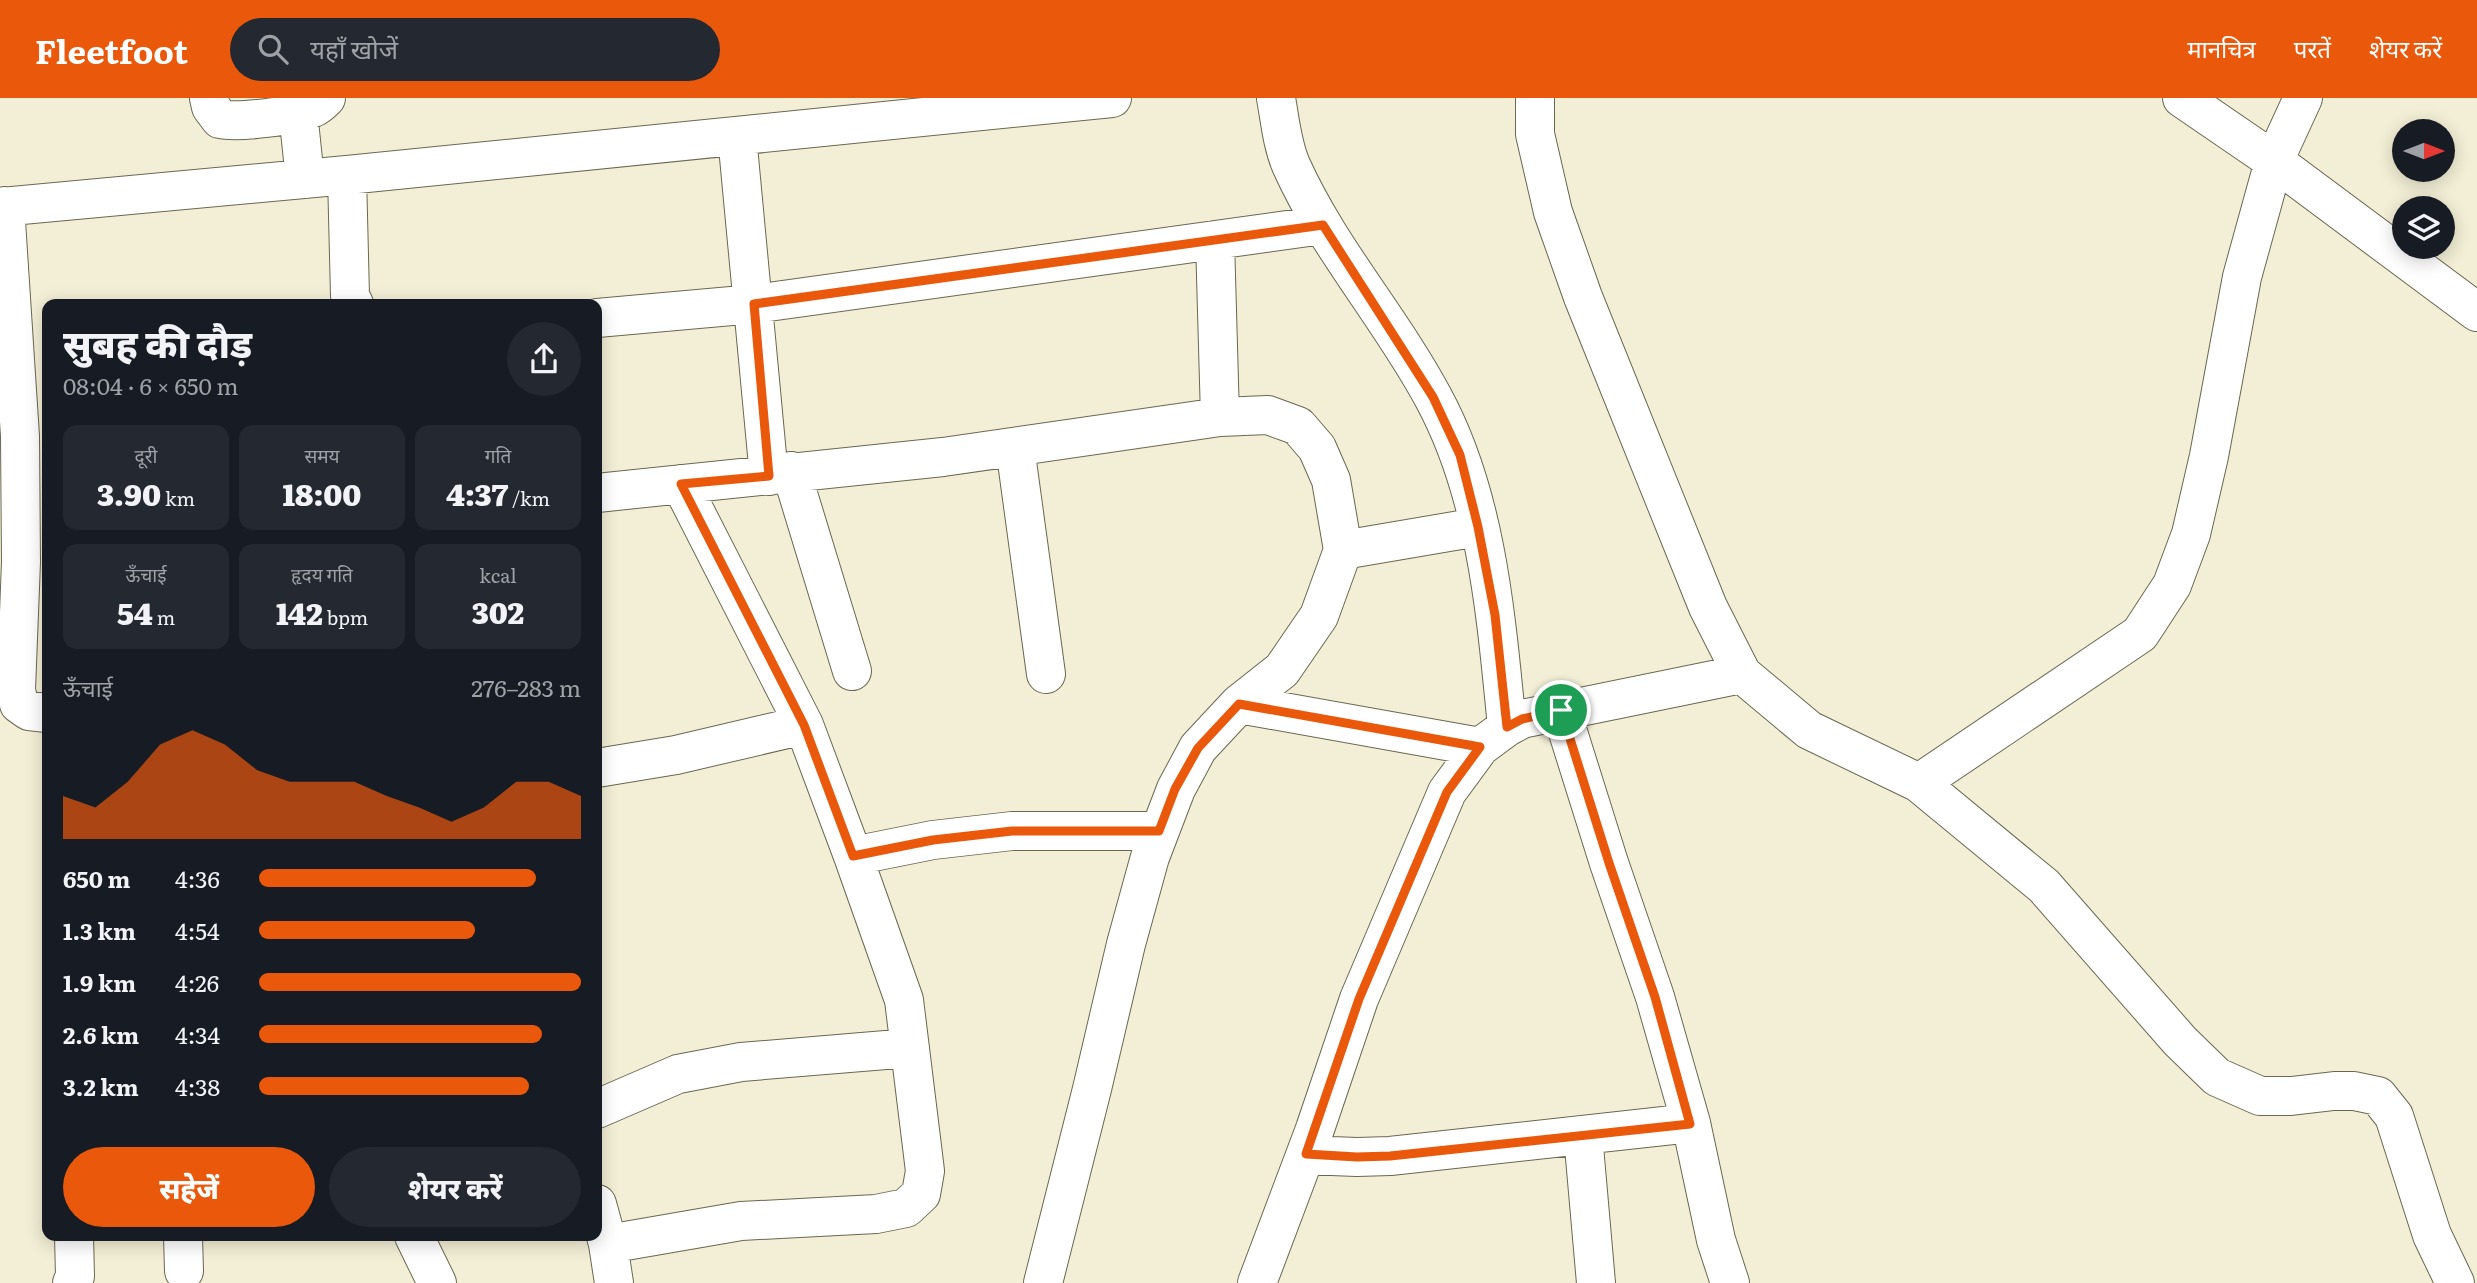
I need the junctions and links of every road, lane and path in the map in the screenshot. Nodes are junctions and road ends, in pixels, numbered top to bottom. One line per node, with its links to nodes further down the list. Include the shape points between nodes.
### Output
1 (209, 98): 7 (street, via 220,119 232,121)
2 (1112, 98): 8 (street)
3 (1276, 98): 13 (street, via 1291,164)
4 (1535, 98): 30 (street, via 1535,134 1553,212 1583,297 1708,607)
5 (2182, 98): 9 (street)
6 (2303, 98): 9 (street)
7 (312, 105): 11 (street)
8 (737, 136): 10 (street); 16 (street)
9 (2274, 161): 17 (street); 37 (street, via 2242,277 2194,521 2172,585 2140,634)
10 (347, 175): 11 (street); 15 (street)
11 (305, 179): 12 (street)
12 (2, 207): 20 (street)
13 (1323, 225): 14 (street); 25 (street, via 1433,397 1460,455)
14 (1214, 240): 16 (street); 19 (street)
15 (352, 299)
16 (754, 304): 18 (street); 22 (street)
17 (2477, 312)
18 (602, 318)
19 (1220, 417): 21 (street); 26 (street, via 1268,415 1298,426 1317,448 1331,480)
20 (22, 436): 27 (street, via 21,562)
21 (1015, 447): 22 (street); 29 (street)
22 (780, 474): 23 (street); 28 (street)
23 (681, 484): 24 (street); 34 (street)
24 (602, 492)
25 (1478, 527): 26 (street); 35 (street, via 1495,615)
26 (1343, 550): 31 (street, via 1319,616 1282,670)
27 (9, 621): 33 (street, via 19,704)
28 (852, 671)
29 (1045, 674)
30 (1742, 674): 32 (street); 37 (street, via 1809,730)
31 (1239, 704): 35 (street); 38 (street, via 1198,748)
32 (1561, 710): 35 (street, via 1522,719); 42 (street, via 1655,997)
33 (42, 712)
34 (804, 725): 36 (street); 39 (street)
35 (1493, 737): 44 (street, via 1447,792 1359,999)
36 (602, 767)
37 (1919, 783): 55 (street, via 2044,886 2217,1077 2260,1097 2334,1091 2378,1097 2394,1116 2432,1236)
38 (1159, 831): 39 (street, via 1012,831); 51 (street, via 1126,944)
39 (853, 856): 40 (street, via 904,1000)
40 (910, 1048): 41 (street, via 741,1062 678,1074); 48 (street, via 925,1171 921,1194 906,1208 876,1214 741,1221)
41 (602, 1107)
42 (1690, 1124): 43 (street); 54 (street)
43 (1583, 1135): 44 (street, via 1390,1156); 53 (street)
44 (1306, 1154): 52 (street)
45 (602, 1235): 48 (street)
46 (74, 1241): 49 (street)
47 (416, 1241): 50 (street)
48 (608, 1272)
49 (72, 1283)
50 (437, 1283)
51 (1043, 1283)
52 (1257, 1283)
53 (1597, 1283)
54 (1730, 1283)
55 (2455, 1283)

